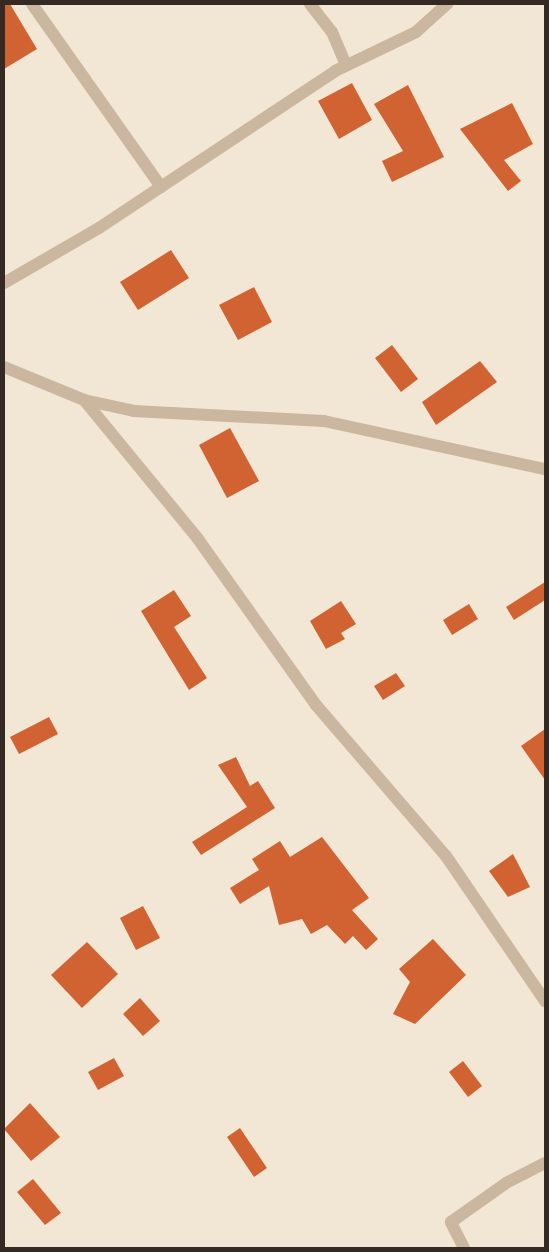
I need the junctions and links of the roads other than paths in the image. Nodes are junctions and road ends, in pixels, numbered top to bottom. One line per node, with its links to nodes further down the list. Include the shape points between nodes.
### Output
1 (32, 4): 5 (street)
2 (310, 4): 4 (street, via 332,32)
3 (447, 4): 4 (street, via 416,32)
4 (346, 65): 5 (street)
5 (161, 187): 6 (street)
6 (4, 283)
7 (4, 367): 8 (street)
8 (84, 400): 9 (street, via 134,411 324,420); 10 (street, via 198,539 316,705 446,856)
9 (545, 469)
10 (545, 1002)
11 (545, 1163): 12 (street, via 506,1183 451,1222)
12 (464, 1248)

